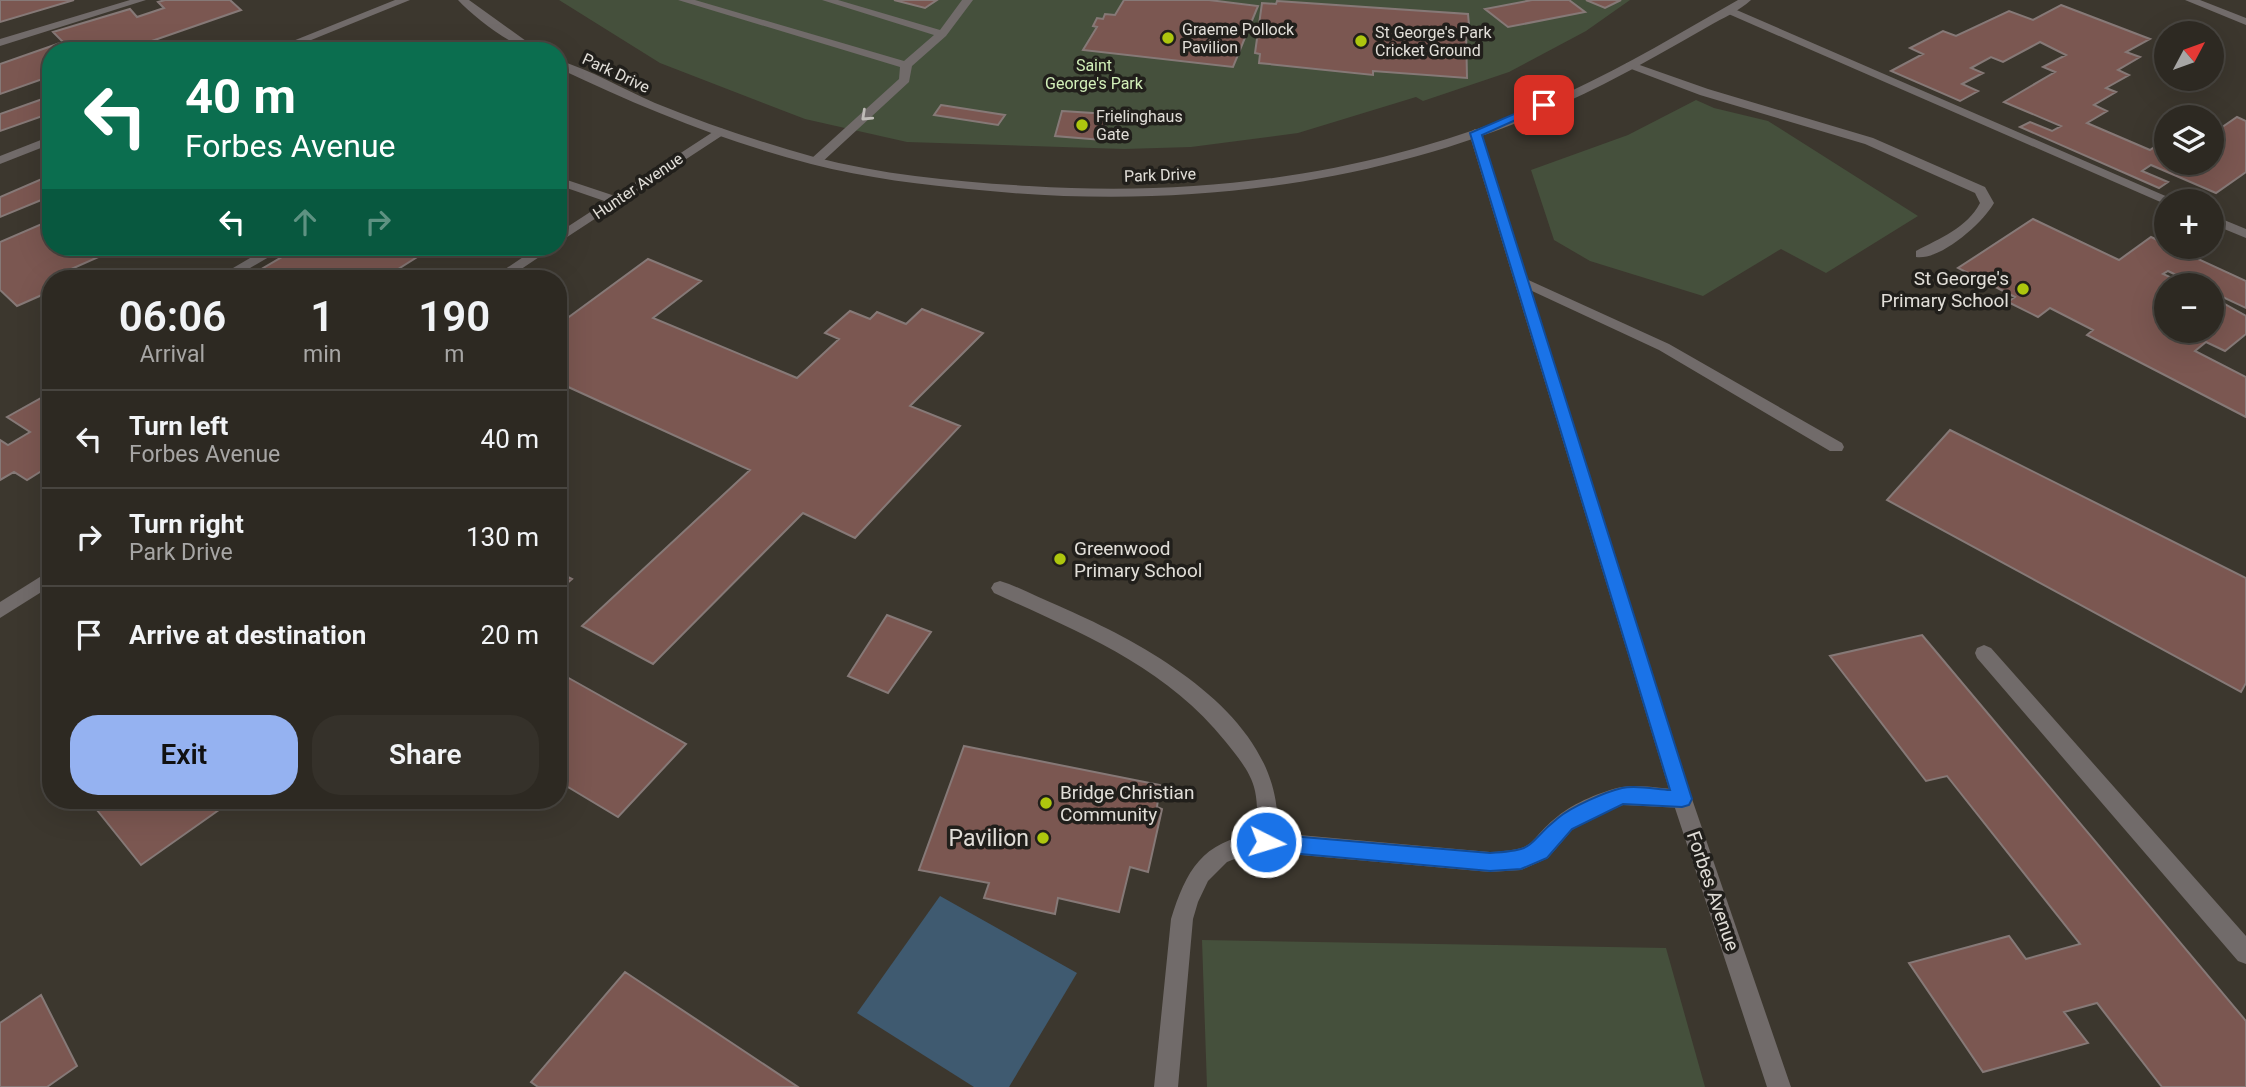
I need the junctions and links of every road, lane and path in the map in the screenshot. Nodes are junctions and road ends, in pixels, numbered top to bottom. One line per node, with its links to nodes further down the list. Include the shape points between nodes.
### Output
1 (141, 0): 15 (street)
2 (405, 0): 13 (street)
3 (463, 0): 14 (street)
4 (683, 0): 16 (street)
5 (827, 0): 12 (street)
6 (968, 0): 12 (street)
7 (1746, 0): 10 (street, Park Drive)
8 (2190, 0): 11 (street)
9 (2200, 0): 11 (street)
10 (1728, 10): 17 (street, Park Drive); 25 (street)
11 (2242, 20)
12 (942, 34): 16 (street)
13 (296, 42)
14 (521, 42)
15 (0, 43)
16 (906, 65): 23 (street, one-way to 23, via 905,79)
17 (1630, 65): 20 (street, Park Drive); 30 (street, via 1869,141 1980,190 1987,203 1982,215)
18 (567, 67): 19 (street, Park Drive, via 625,96)
19 (719, 132): 23 (street, Park Drive); 26 (street, Hunter Avenue)
20 (1475, 133): 23 (street, Park Drive, via 1352,171 1249,187 1139,193 1001,189); 35 (street, Forbes Avenue)
21 (42, 144): 22 (street)
22 (0, 160)
23 (816, 161)
24 (567, 184): 26 (street)
25 (2154, 194)
26 (616, 201): 28 (street, Hunter Avenue)
27 (2224, 224): 29 (street)
28 (567, 233)
29 (2246, 234)
30 (1921, 254)
31 (263, 256): 33 (street)
32 (533, 256): 34 (street)
33 (237, 270)
34 (511, 270)
35 (1524, 282): 36 (street, via 1664,347); 41 (street, Forbes Avenue)
36 (1836, 447)
37 (42, 583): 39 (street)
38 (1000, 588): 42 (street, via 1142,654 1218,713 1263,782)
39 (0, 611)
40 (1984, 653): 43 (street)
41 (1682, 799): 42 (street, via 1623,796 1599,805 1565,823 1540,851 1521,860 1490,862); 45 (street, Forbes Avenue)
42 (1266, 842): 44 (street, via 1241,844 1220,853 1202,869 1189,894 1182,919)
43 (2246, 953)
44 (1166, 1087)
45 (1779, 1087)

